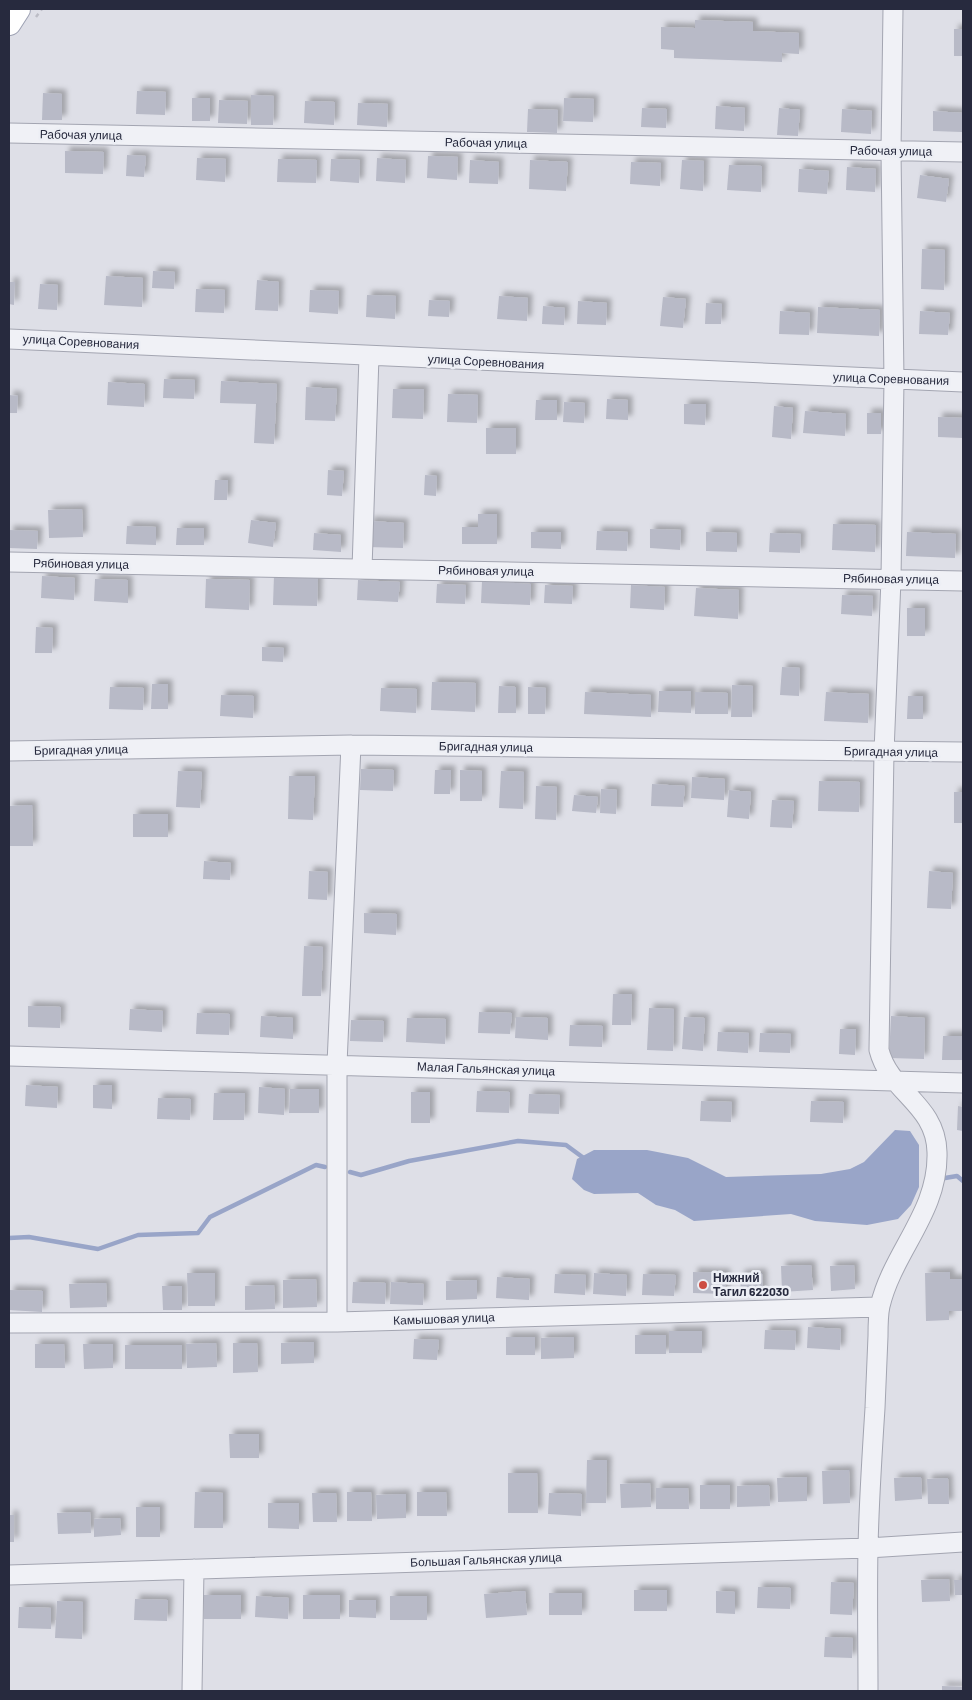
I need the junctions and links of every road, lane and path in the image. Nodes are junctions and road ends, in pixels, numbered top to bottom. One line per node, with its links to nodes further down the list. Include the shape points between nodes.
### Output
1 (18, 9): 3 (main road)
2 (893, 9): 5 (street)
3 (9, 23)
4 (9, 133): 5 (street, Рабочая улица)
5 (891, 151): 6 (street, Рабочая улица); 9 (street)
6 (963, 152)
7 (9, 339): 8 (street, улица Соревнования)
8 (369, 356): 9 (street, улица Соревнования); 12 (street)
9 (894, 380): 10 (street, улица Соревнования); 13 (street)
10 (963, 382)
11 (9, 562): 12 (street, Рябиновая улица)
12 (362, 569): 13 (street, Рябиновая улица)
13 (891, 579): 14 (street, Рябиновая улица); 17 (street)
14 (963, 581)
15 (351, 745): 16 (street, Бригадная улица); 17 (street, Бригадная улица); 20 (street)
16 (9, 752)
17 (884, 752): 18 (street, Бригадная улица); 21 (street, via 879,1050 882,1063)
18 (963, 752)
19 (9, 1056): 20 (street, Малая Гальянская улица)
20 (337, 1064): 21 (street, Малая Гальянская улица); 24 (street)
21 (894, 1081): 22 (street, Малая Гальянская улица); 23 (street, via 915,1101 928,1120 937,1152 934,1186 928,1206 899,1256)
22 (963, 1083)
23 (879, 1307): 24 (street, Камышовая улица); 27 (street)
24 (337, 1322): 25 (street, Камышовая улица)
25 (9, 1323)
26 (963, 1542): 27 (street, Большая Гальянская улица)
27 (868, 1548): 28 (street, Большая Гальянская улица); 31 (street)
28 (194, 1569): 29 (street, Большая Гальянская улица); 30 (street)
29 (9, 1574)
30 (192, 1691)
31 (868, 1691)

